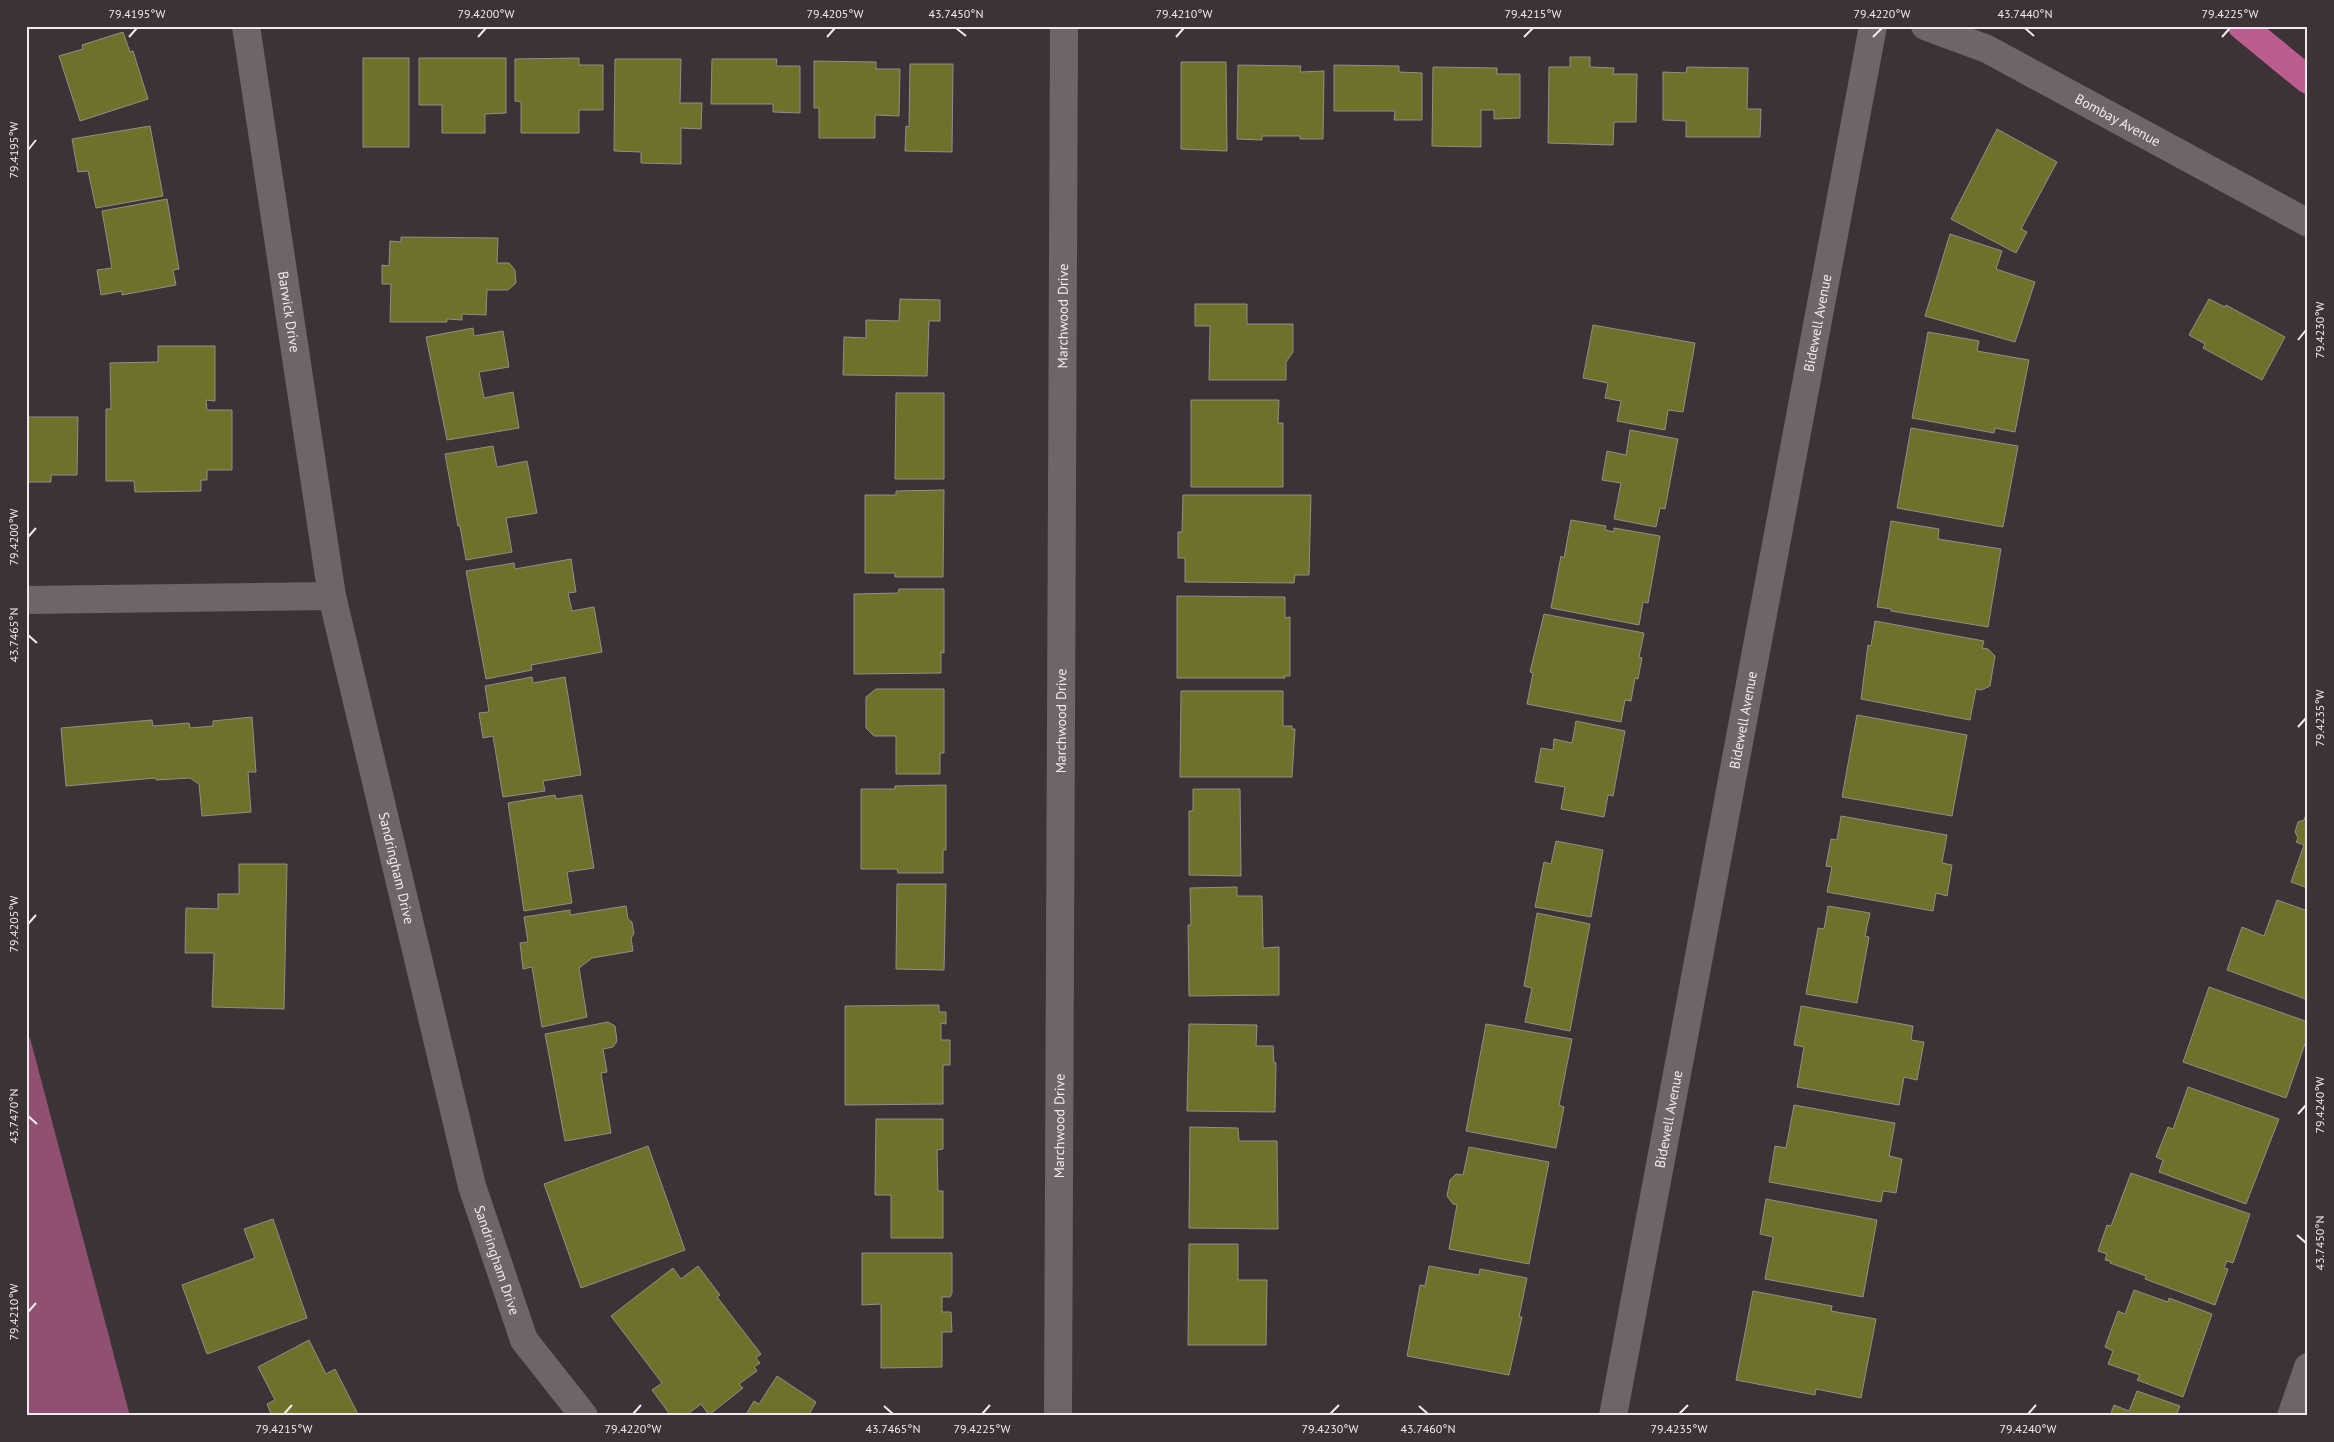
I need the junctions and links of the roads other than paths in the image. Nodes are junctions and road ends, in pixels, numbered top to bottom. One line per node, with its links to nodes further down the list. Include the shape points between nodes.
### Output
1 (246, 26): 8 (street, Barwick Drive)
2 (1064, 26): 12 (street, Marchwood Drive)
3 (1873, 26): 13 (street, Bidewell Avenue)
4 (1925, 26): 7 (street, Bombay Avenue, via 1987,50)
5 (2242, 26): 6 (highway)
6 (2308, 80)
7 (2308, 223)
8 (332, 596): 9 (street); 11 (street, Sandringham Drive, via 472,1186 524,1340)
9 (26, 600)
10 (2308, 1368): 14 (street)
11 (584, 1416)
12 (1058, 1416)
13 (1613, 1416)
14 (2291, 1416)

